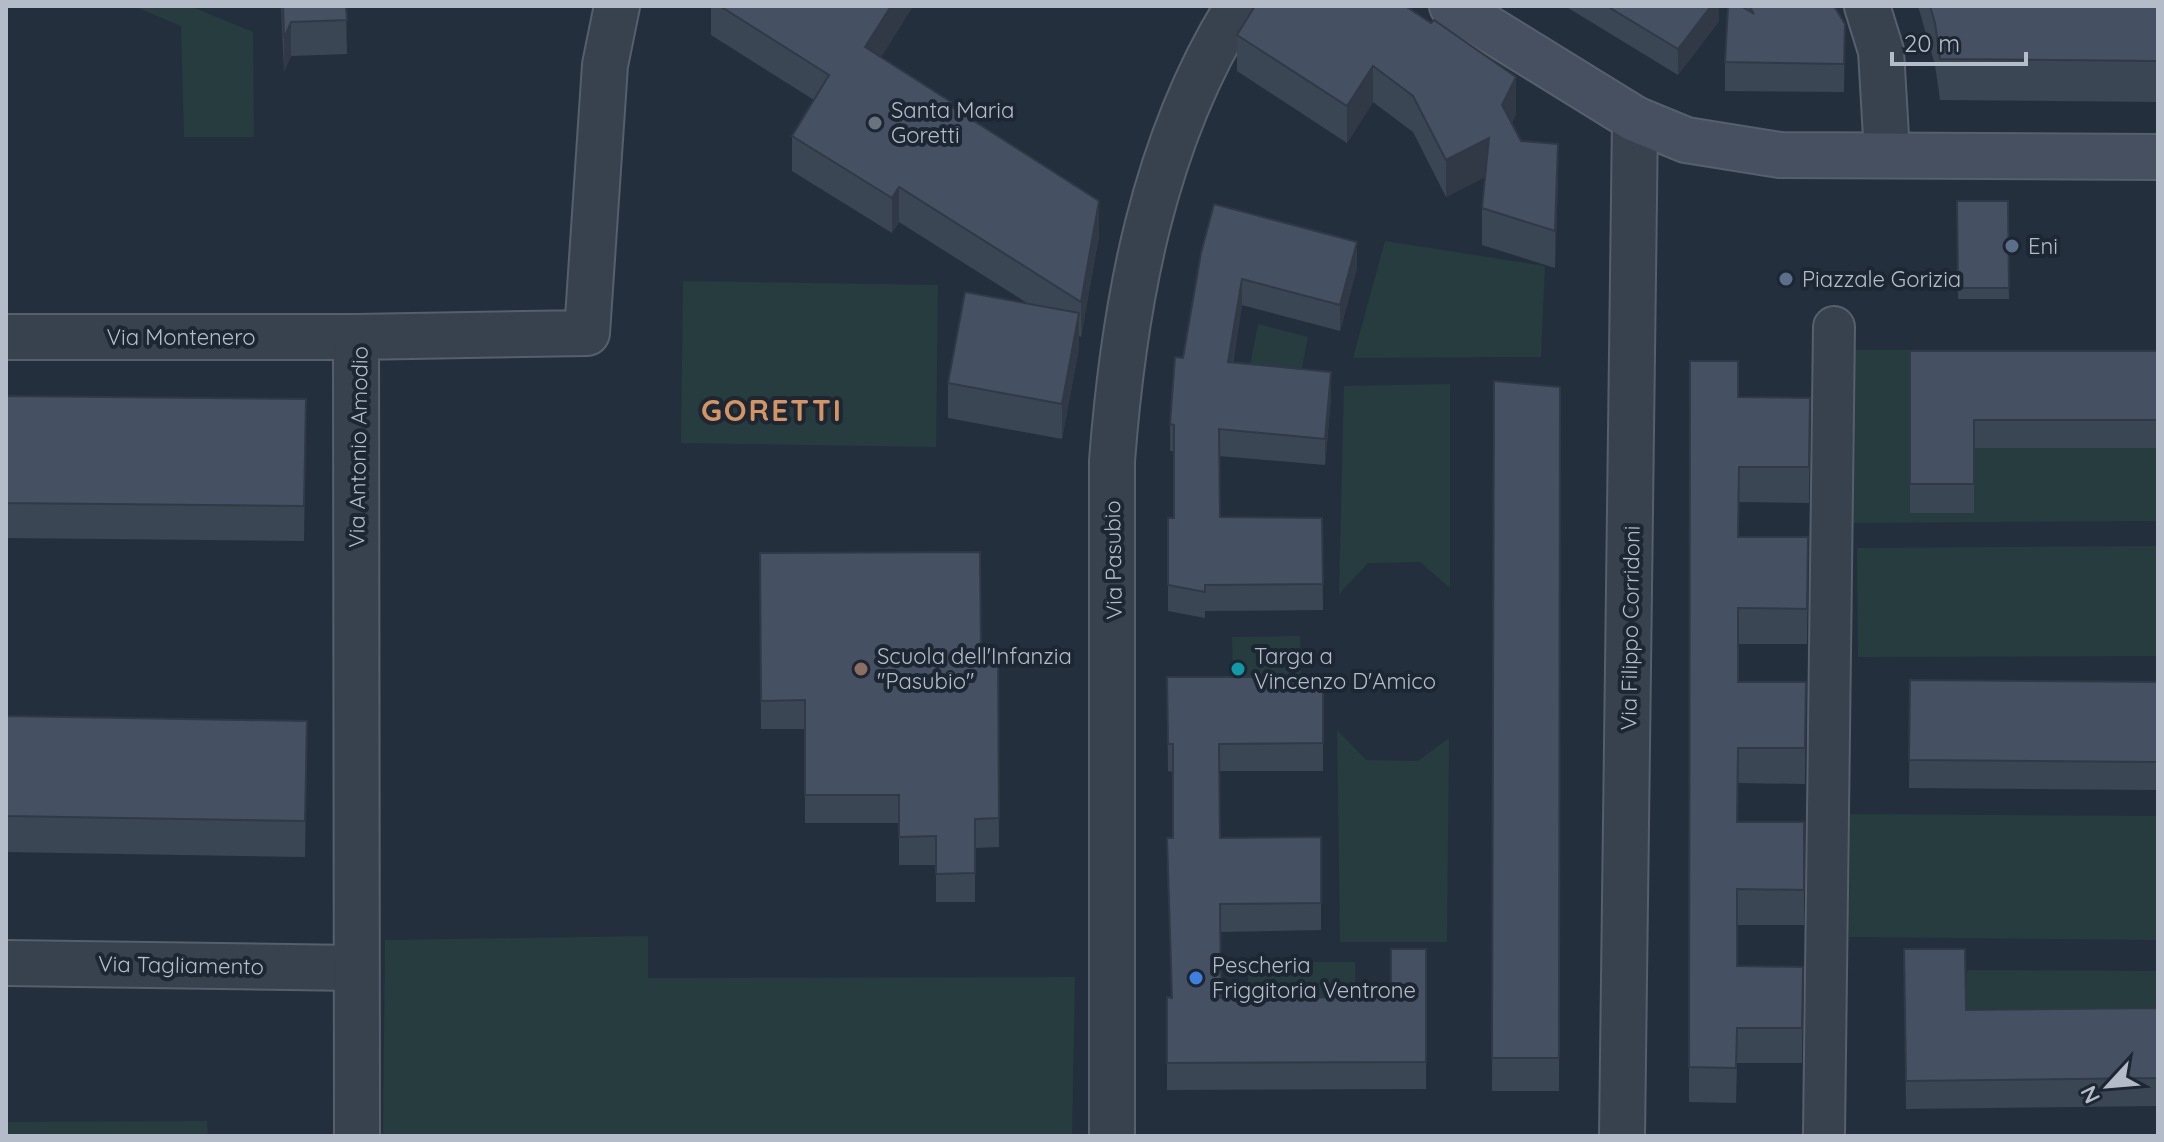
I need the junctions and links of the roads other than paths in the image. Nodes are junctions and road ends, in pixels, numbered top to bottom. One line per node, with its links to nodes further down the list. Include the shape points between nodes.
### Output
1 (617, 6): 10 (street, Via Antonio Amodio, via 605,65 587,333)
2 (1238, 6): 14 (street, Via Pasubio, via 1198,85 1157,189 1117,386 1112,461)
3 (1452, 6): 5 (main road)
4 (1867, 6): 6 (street, via 1881,51)
5 (1635, 119): 6 (main road, via 1686,140 1732,150); 15 (street, Via Filippo Corridoni)
6 (1887, 154): 7 (main road)
7 (2158, 157)
8 (1834, 327): 16 (street)
9 (6, 337): 10 (street, Via Montenero)
10 (356, 337): 12 (street, Via Antonio Amodio)
11 (6, 963): 12 (street, Via Tagliamento)
12 (356, 968): 13 (street, Via Antonio Amodio)
13 (357, 1136)
14 (1112, 1136)
15 (1622, 1136)
16 (1824, 1136)

